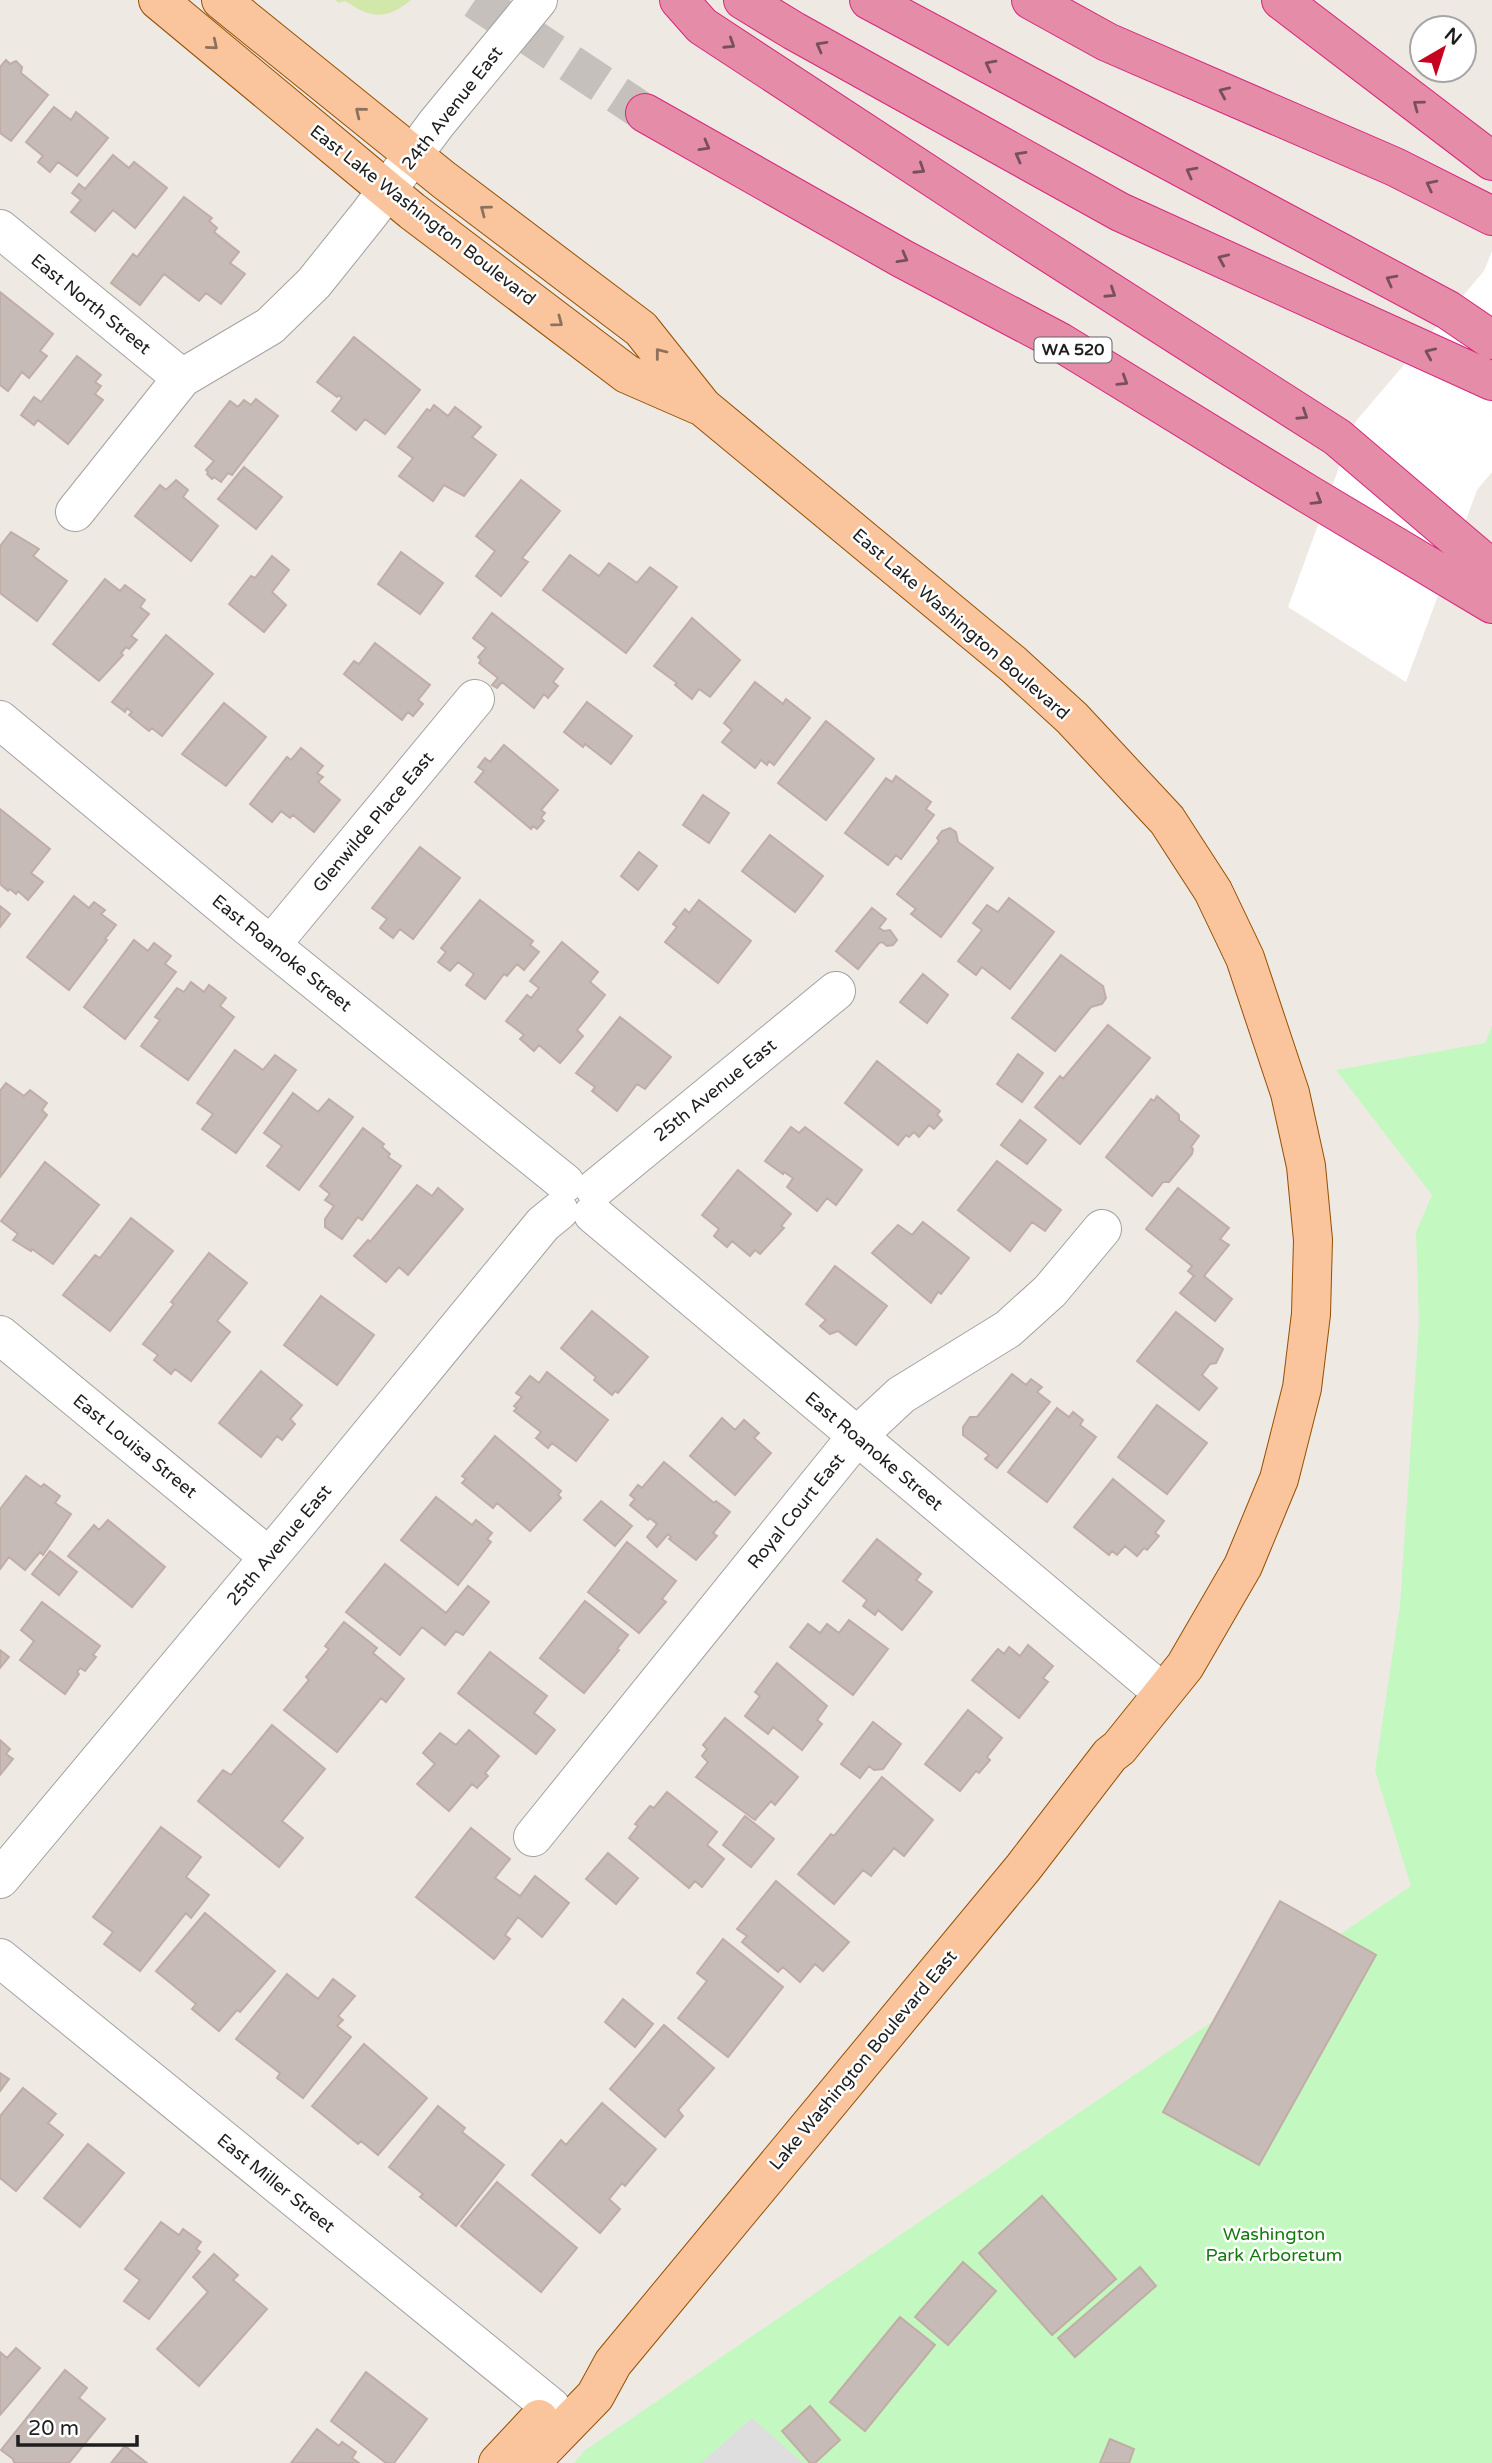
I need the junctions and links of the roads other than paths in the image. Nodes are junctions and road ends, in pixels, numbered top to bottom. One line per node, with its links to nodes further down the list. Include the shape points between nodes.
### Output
1 (158, 0): 12 (main road, East Lake Washington Boulevard, one-way to 12)
2 (221, 0): 10 (main road, East Lake Washington Boulevard, one-way to 2)
3 (538, 0): 10 (street, 24th Avenue East)
4 (679, 0): 20 (highway, one-way to 20, via 702,26 1337,437)
5 (743, 0): 17 (highway, one-way to 5, via 1120,212)
6 (869, 0): 15 (highway, one-way to 6, via 1448,310)
7 (1031, 0): 13 (highway, one-way to 7, via 1395,167 1107,41)
8 (1281, 0): 11 (highway, one-way to 8)
9 (645, 113): 21 (highway, WA 520, one-way to 21, via 1060,342)
10 (414, 155): 12 (street, 24th Avenue East); 18 (main road, East Lake Washington Boulevard, one-way to 10, via 641,329)
11 (1492, 161)
12 (387, 190): 16 (street, 24th Avenue East, via 314,283 270,326); 18 (main road, East Lake Washington Boulevard, one-way to 18, via 627,374)
13 (1492, 216)
14 (0, 229): 16 (street, East North Street)
15 (1492, 340)
16 (182, 378): 19 (street, 24th Avenue East)
17 (1492, 381)
18 (703, 407): 29 (main road, East Lake Washington Boulevard, via 1072,718 1167,820 1213,891 1245,958 1267,1022 1290,1093 1306,1166 1313,1240)
19 (75, 512)
20 (1492, 569)
21 (1492, 604)
22 (475, 699): 24 (street, Glenwilde Place East)
23 (0, 720): 24 (street, East Roanoke Street)
24 (271, 945): 26 (street, East Roanoke Street)
25 (836, 991): 26 (street, 25th Avenue East)
26 (578, 1199): 30 (street, East Roanoke Street); 31 (street, 25th Avenue East, via 543,1224)
27 (1102, 1229): 30 (street, Royal Court East, via 1050,1291 1008,1329 901,1395)
28 (0, 1335): 31 (street, East Louisa Street)
29 (1302, 1388): 32 (main road, Lake Washington Boulevard East, via 1274,1492 1243,1566)
30 (857, 1436): 33 (street, East Roanoke Street); 35 (street, Royal Court East)
31 (269, 1557): 36 (street, 25th Avenue East)
32 (1195, 1647): 33 (main road, Lake Washington Boulevard East, via 1177,1660); 34 (main road, Lake Washington Boulevard East, via 1185,1666)
33 (1156, 1688): 34 (main road, Lake Washington Boulevard East, via 1112,1743)
34 (1111, 1755): 38 (main road, Lake Washington Boulevard East, via 1023,1868)
35 (533, 1837)
36 (0, 1879)
37 (0, 1958): 39 (street, East Miller Street)
38 (612, 2363): 39 (main road, Lake Washington Boulevard East, via 577,2383); 41 (main road, Lake Washington Boulevard East, via 595,2396)
39 (551, 2407): 40 (main road, Lake Washington Boulevard East)
40 (498, 2463)
41 (530, 2463)

